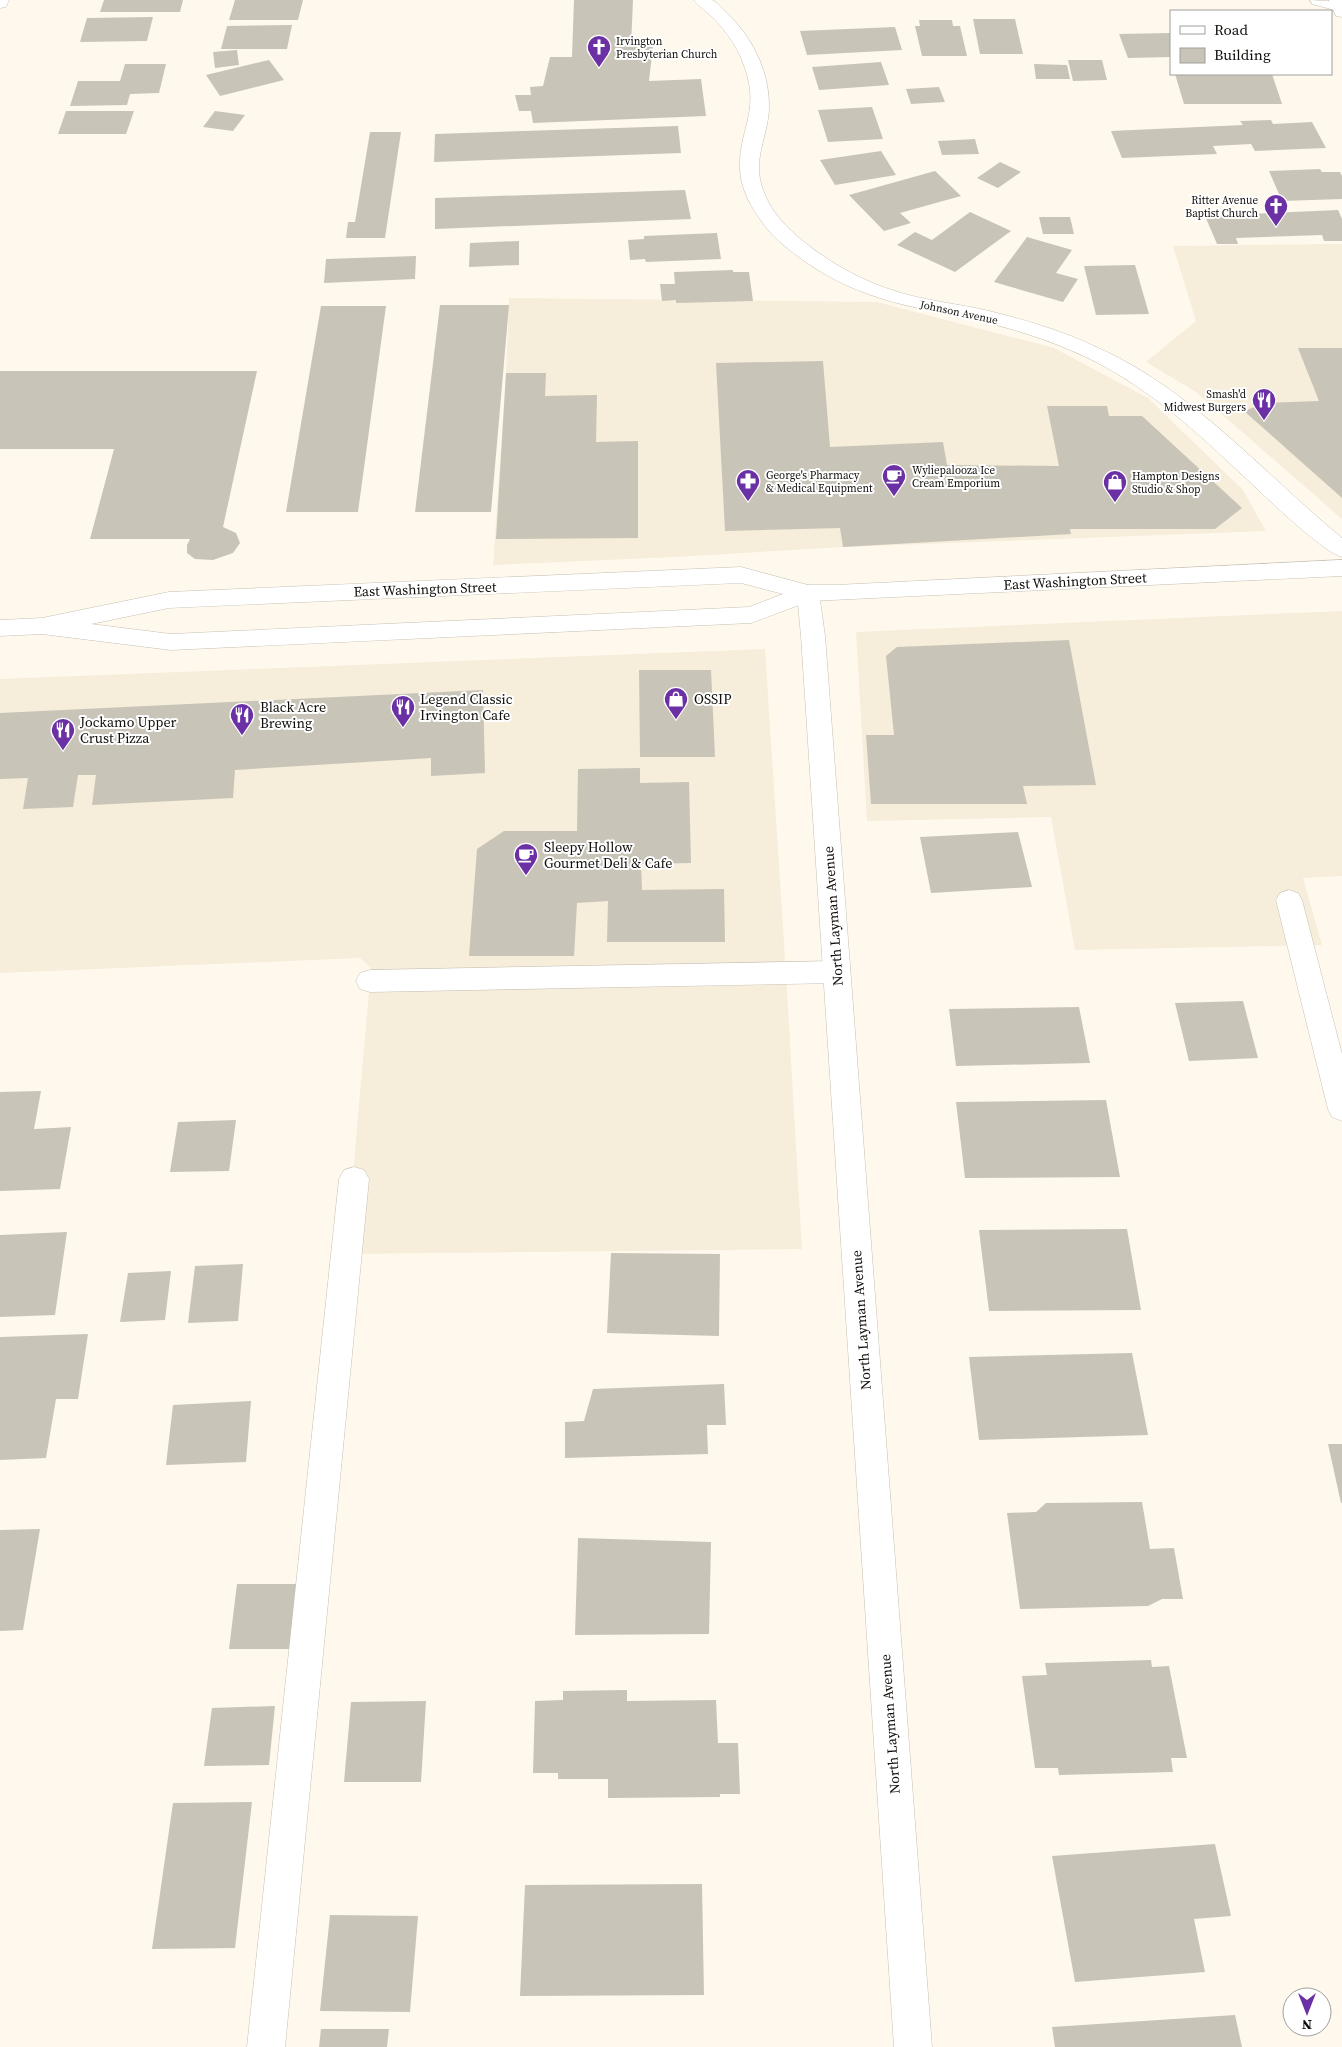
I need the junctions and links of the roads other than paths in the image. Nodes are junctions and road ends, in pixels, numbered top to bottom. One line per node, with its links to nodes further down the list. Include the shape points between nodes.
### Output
1 (702, 0): 4 (street, Johnson Avenue, via 724,19 740,40 755,71 760,104 750,152 751,178 766,213 788,239 832,271 858,284 904,300 989,318 1056,338 1133,373 1173,400)
2 (1318, 0): 3 (street)
3 (1340, 6)
4 (1342, 550)
5 (1342, 568): 6 (street, East Washington Street)
6 (808, 593): 7 (street, East Washington Street, via 741,575 179,599); 7 (street, East Washington Street, via 751,615 171,642); 10 (street, North Layman Avenue)
7 (42, 626): 8 (street, East Washington Street)
8 (0, 628)
9 (1289, 900): 12 (street)
10 (837, 972): 11 (street); 15 (street, North Layman Avenue)
11 (370, 981)
12 (1342, 1109)
13 (354, 1179): 14 (street)
14 (266, 2047)
15 (913, 2047)

